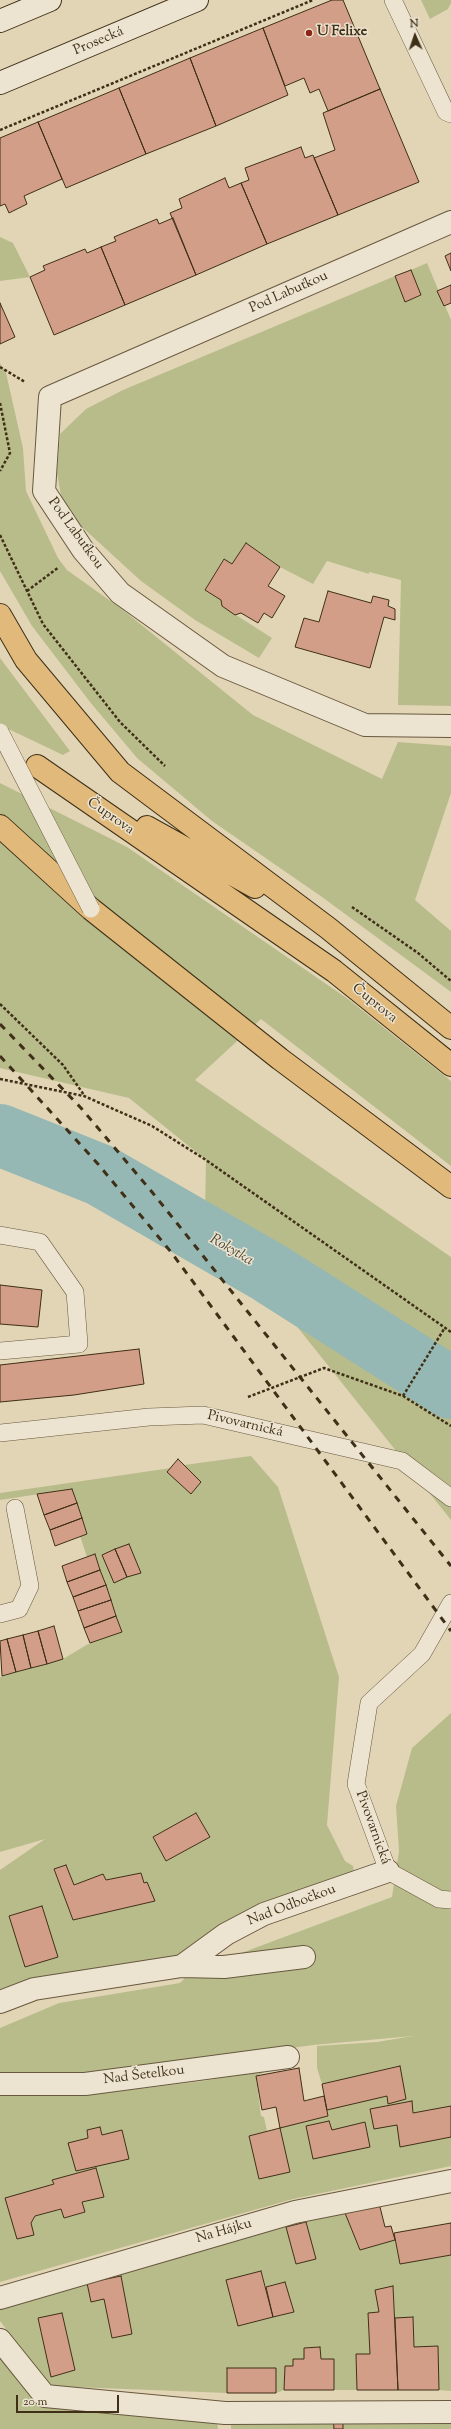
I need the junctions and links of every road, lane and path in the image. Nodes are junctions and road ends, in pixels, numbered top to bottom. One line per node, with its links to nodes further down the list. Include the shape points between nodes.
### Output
1 (50, 0): 5 (street)
2 (197, 0): 6 (street, Prosecká)
3 (313, 0): 8 (path)
4 (393, 0): 7 (lane, via 446,112)
5 (0, 21)
6 (0, 83)
7 (451, 114)
8 (0, 130)
9 (451, 222): 13 (street, Pod Labuťkou, via 50,397 44,491)
10 (0, 403): 11 (path, via 10,453)
11 (0, 471)
12 (0, 536): 14 (path)
13 (83, 550): 14 (path); 16 (street, Pod Labuťkou, via 120,593 223,666 365,726)
14 (27, 591): 20 (path, via 43,624 120,722)
15 (0, 615): 24 (main road, Čuprova, via 26,660 120,772)
16 (451, 726)
17 (0, 732): 23 (lane, bridge)
18 (0, 749): 19 (main road)
19 (37, 766): 24 (main road, Čuprova); 28 (main road, Čuprova, via 334,971)
20 (165, 767)
21 (0, 826): 23 (main road)
22 (347, 904): 25 (path, via 418,953)
23 (91, 909): 31 (main road, via 280,1059)
24 (328, 928): 27 (main road, Čuprova)
25 (451, 981)
26 (0, 1004): 30 (path, via 63,1065)
27 (451, 1028)
28 (451, 1065)
29 (0, 1079): 30 (path)
30 (84, 1096): 33 (path, via 152,1126 206,1160)
31 (451, 1187)
32 (0, 1235): 35 (lane, via 40,1242 75,1292 79,1344)
33 (444, 1328): 34 (path); 36 (path)
34 (451, 1332)
35 (0, 1351)
36 (403, 1396): 37 (path, via 324,1368); 38 (path)
37 (246, 1398)
38 (451, 1426)
39 (0, 1433): 40 (lane, Pivovarnická, via 203,1414 402,1461)
40 (451, 1498)
41 (15, 1508): 43 (lane, via 30,1586 19,1609)
42 (451, 1603): 44 (lane, Pivovarnická, via 422,1654 369,1703 356,1784)
43 (0, 1614)
44 (388, 1871): 45 (lane, Pivovarnická, via 439,1899); 47 (street, Nad Odbočkou, via 264,1914 226,1934)
45 (451, 1900)
46 (304, 1957): 47 (street, Nad Odbočkou, via 224,1967)
47 (182, 1966): 48 (street, Nad Odbočkou, via 34,1989)
48 (0, 2002)
49 (288, 2057): 50 (street, Nad Šetelkou, via 84,2084)
50 (0, 2084)
51 (451, 2181): 52 (street, Na Hájku, via 295,2212)
52 (0, 2298)
53 (0, 2340): 54 (street, via 45,2396 225,2413)
54 (451, 2412)

